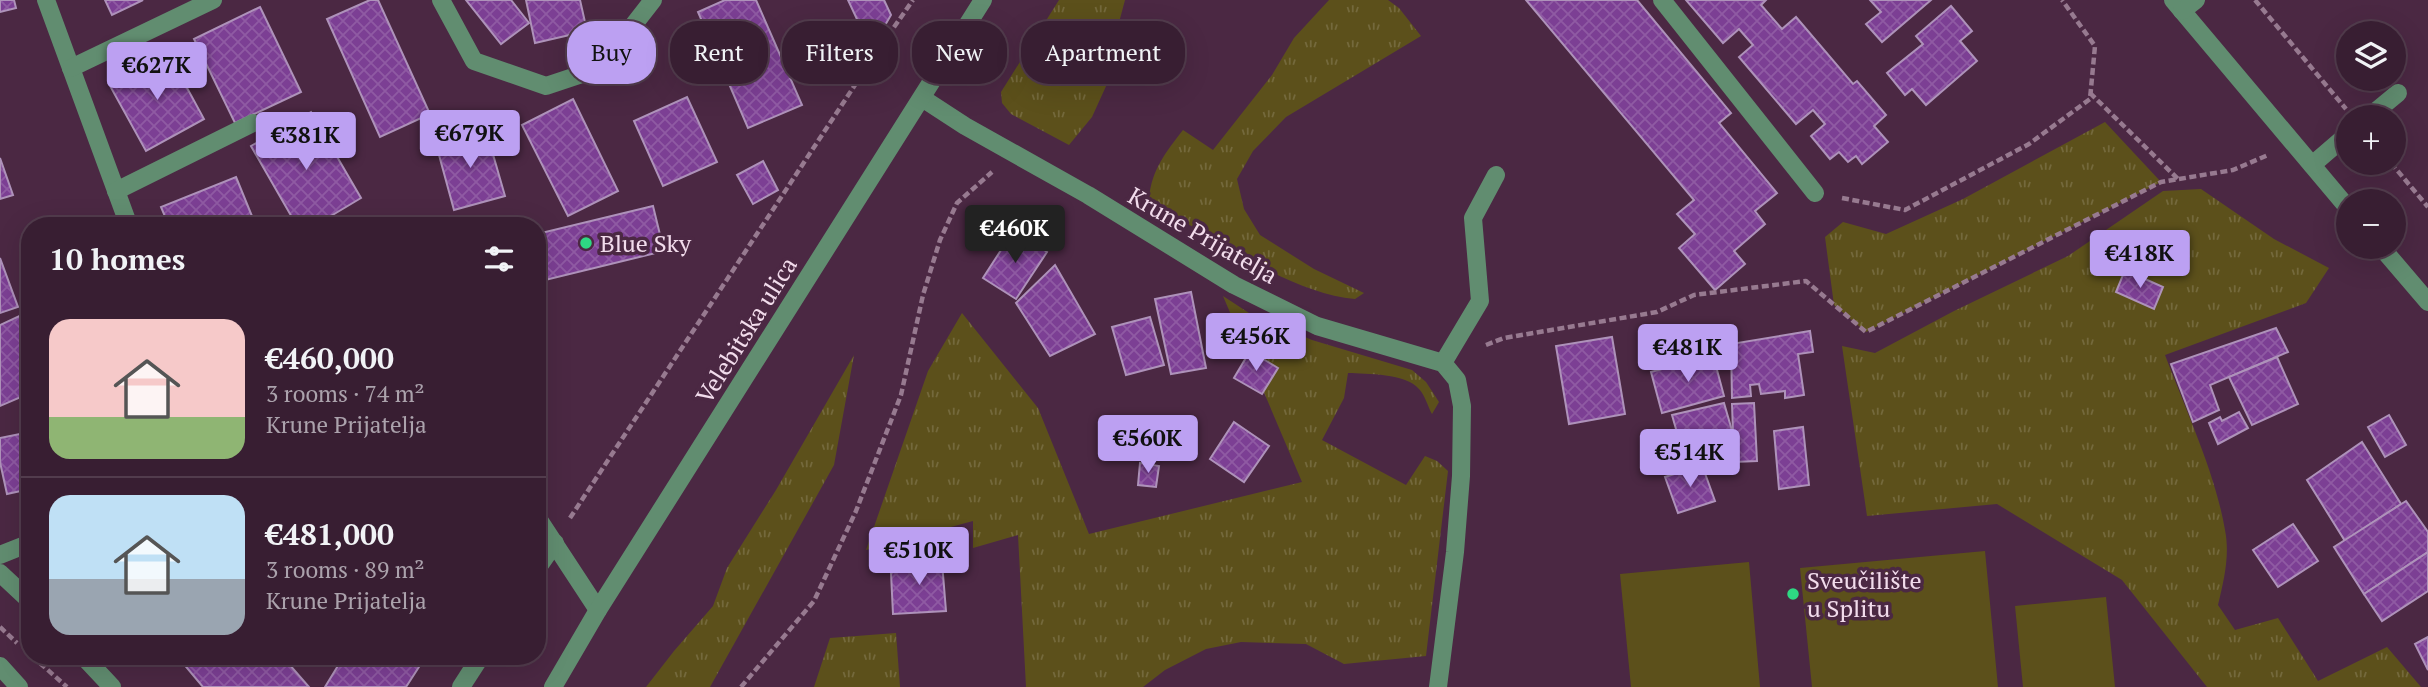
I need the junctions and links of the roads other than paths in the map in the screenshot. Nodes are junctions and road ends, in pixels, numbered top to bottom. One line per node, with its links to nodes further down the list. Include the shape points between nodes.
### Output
1 (46, 0): 8 (street)
2 (212, 0): 8 (street)
3 (441, 0): 4 (street, via 474,61 546,86 600,68)
4 (653, 0)
5 (983, 0): 10 (street, Velebitska ulica)
6 (1662, 0): 18 (street)
7 (2184, 4): 14 (street)
8 (71, 68): 16 (street)
9 (2398, 93): 11 (street)
10 (922, 97): 22 (street, Krune Prijatelja, via 1234,285 1317,326); 30 (street, Velebitska ulica)
11 (2384, 105)
12 (253, 123): 16 (street)
13 (2336, 144): 14 (street)
14 (2312, 164): 17 (street)
15 (1496, 175): 22 (street, via 1473,218 1480,302)
16 (116, 191): 19 (street)
17 (2336, 193)
18 (1815, 194)
19 (126, 217)
20 (2391, 259): 21 (street)
21 (2428, 302)
22 (1443, 363): 38 (street, via 1457,380 1462,434 1455,552)
23 (546, 530): 24 (street)
24 (555, 543): 27 (street); 30 (street)
25 (21, 547): 26 (street)
26 (0, 555)
27 (546, 556)
28 (0, 573): 29 (street)
29 (21, 593)
30 (598, 610): 37 (street, Velebitska ulica)
31 (91, 665): 35 (street)
32 (475, 665): 36 (street)
33 (0, 666): 34 (street)
34 (19, 687)
35 (112, 687)
36 (461, 687)
37 (553, 687)
38 (1438, 687)

